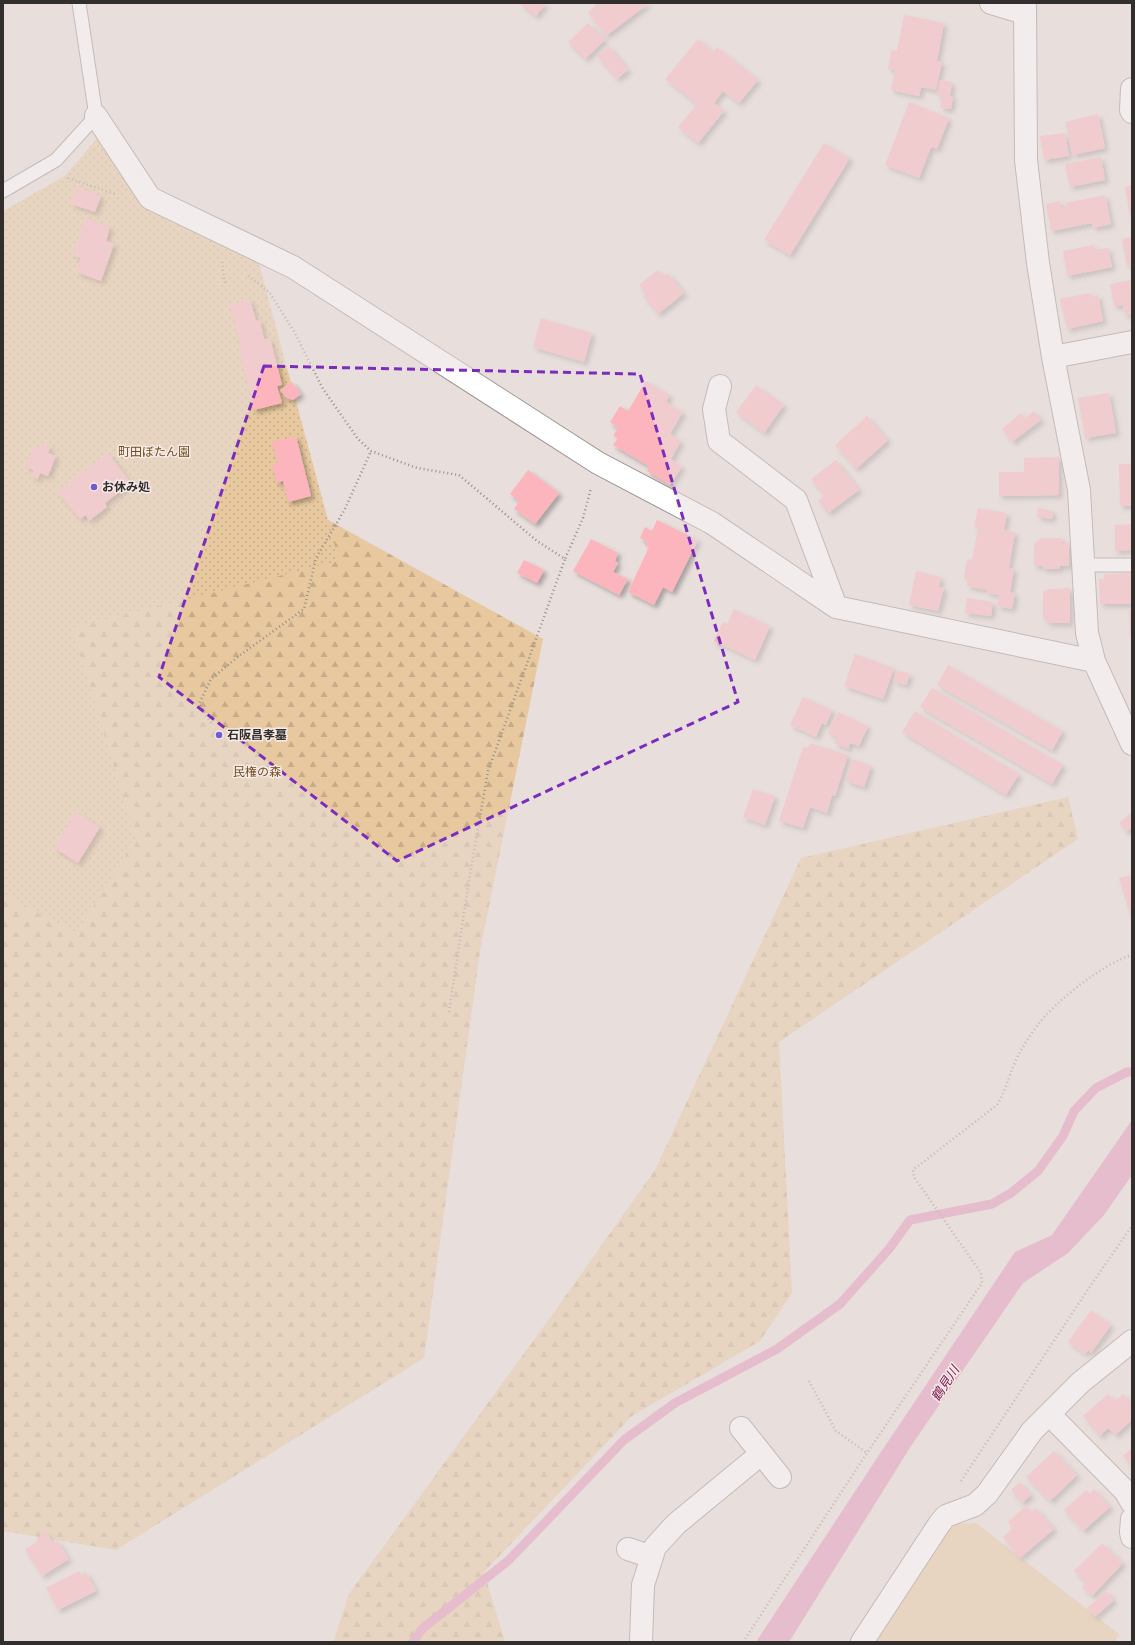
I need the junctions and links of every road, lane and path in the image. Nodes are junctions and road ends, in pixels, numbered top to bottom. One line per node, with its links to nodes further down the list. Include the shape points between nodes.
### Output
1 (79, 3): 6 (lane)
2 (991, 3): 3 (street)
3 (1025, 8): 12 (street, via 1026,160)
4 (1132, 89): 5 (street)
5 (1132, 112)
6 (96, 116): 7 (lane, via 56,160); 9 (street)
7 (40, 169): 8 (lane); 9 (path, via 131,199)
8 (3, 191)
9 (150, 198): 15 (street, via 293,267)
10 (245, 274): 14 (path, via 269,292 295,333 323,389 358,439)
11 (1132, 342): 12 (street)
12 (1052, 358): 17 (street, via 1079,490)
13 (720, 386): 19 (street, via 714,409 719,441 796,500)
14 (371, 451): 16 (path, via 417,468 459,475 536,541); 21 (path, via 345,509 316,558 304,609 211,679 199,704)
15 (598, 462): 16 (path, via 583,518); 19 (street, via 712,523)
16 (565, 559): 24 (path, via 488,771)
17 (1083, 565): 18 (lane); 20 (street, via 1087,632)
18 (1132, 565)
19 (836, 607): 20 (street)
20 (1094, 661): 22 (street)
21 (210, 723)
22 (1132, 744)
23 (1132, 955): 30 (path, via 1099,971 1063,999 1037,1025 1022,1049 997,1105 913,1170 914,1177 981,1273 982,1283)
24 (449, 1012)
25 (1132, 1226): 33 (path)
26 (1132, 1341): 28 (street, via 1081,1382)
27 (809, 1381): 30 (path, via 836,1431)
28 (1049, 1414): 34 (street, via 1125,1492); 41 (street, via 1032,1431 986,1494 975,1505 946,1516 940,1523)
29 (741, 1428): 31 (street)
30 (867, 1453): 40 (path)
31 (762, 1454): 32 (street); 38 (street, via 676,1524 655,1547)
32 (780, 1477)
33 (958, 1485)
34 (1132, 1503)
35 (1132, 1519): 36 (street)
36 (1132, 1537)
37 (628, 1549): 38 (street)
38 (652, 1557): 39 (street, via 643,1585)
39 (641, 1642)
40 (743, 1642)
41 (862, 1642)

